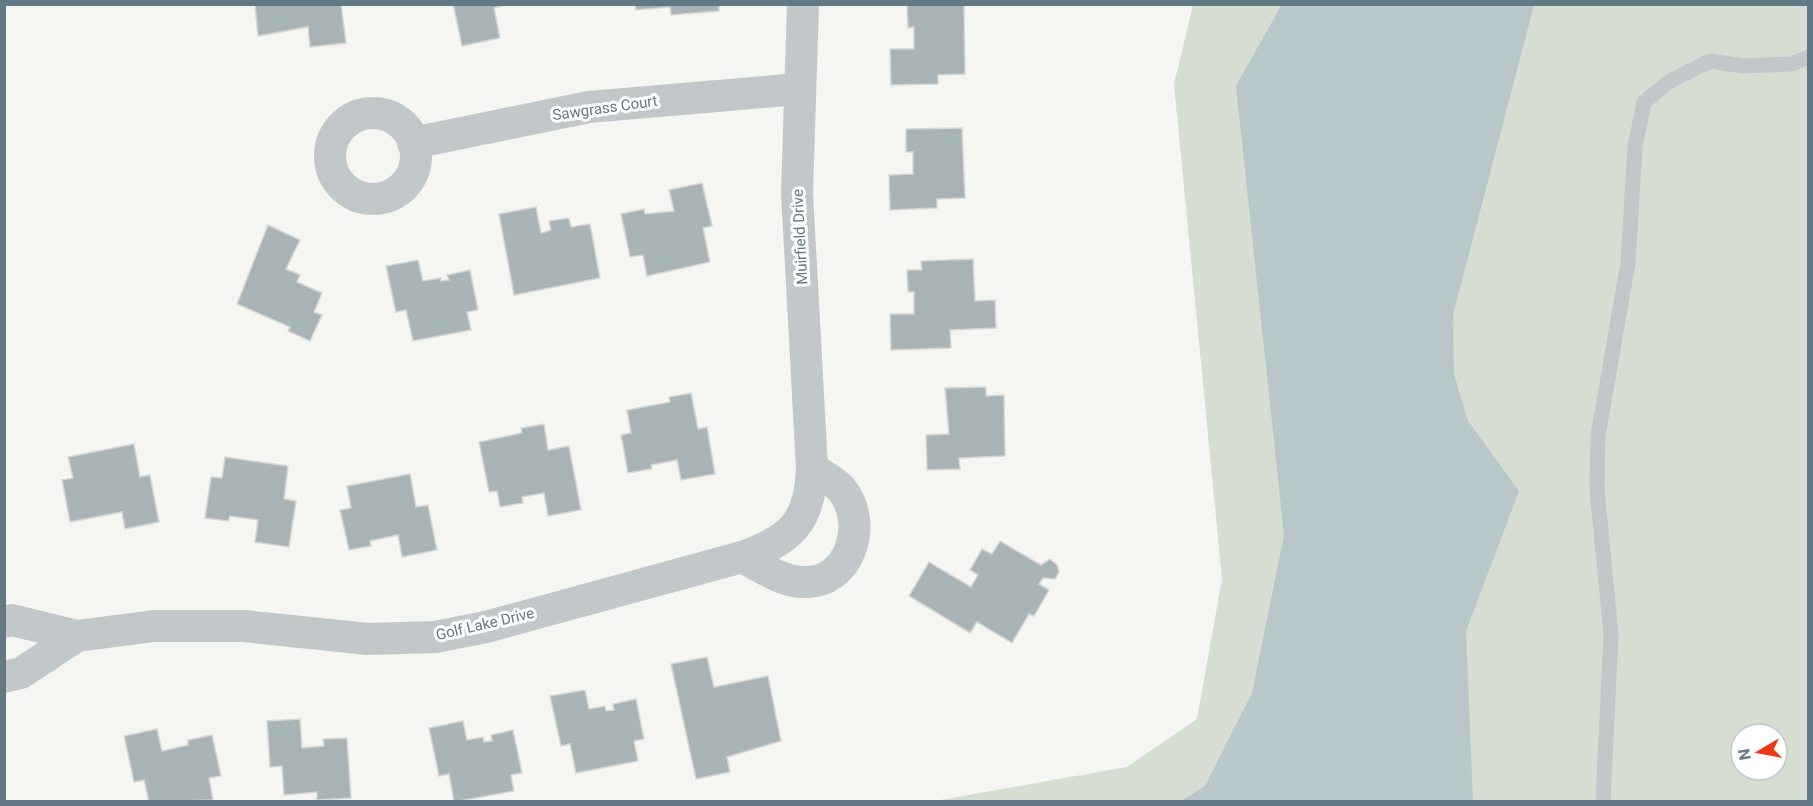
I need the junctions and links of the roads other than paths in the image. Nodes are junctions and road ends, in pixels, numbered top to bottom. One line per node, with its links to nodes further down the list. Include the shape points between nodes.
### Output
1 (803, 4): 3 (street, Muirfield Drive)
2 (1809, 57): 10 (lane, via 1792,64 1743,66 1710,62 1670,81 1644,102 1635,147 1628,263 1598,436 1597,490 1611,634)
3 (799, 89): 4 (street, Sawgrass Court, via 589,107); 5 (street, Muirfield Drive, via 797,193)
4 (413, 143)
5 (812, 468): 6 (street, Muirfield Drive, via 806,510 798,524 777,543); 6 (street, via 842,489 856,521 853,544 839,568 826,577 801,582 785,579)
6 (742, 557): 8 (street, Golf Lake Drive, via 486,627 435,637 368,639 244,626 154,626)
7 (4, 622): 8 (street, Golf Lake Drive, via 12,620)
8 (78, 636): 9 (street, Golf Lake Drive, via 21,673)
9 (4, 677)
10 (1603, 801)

